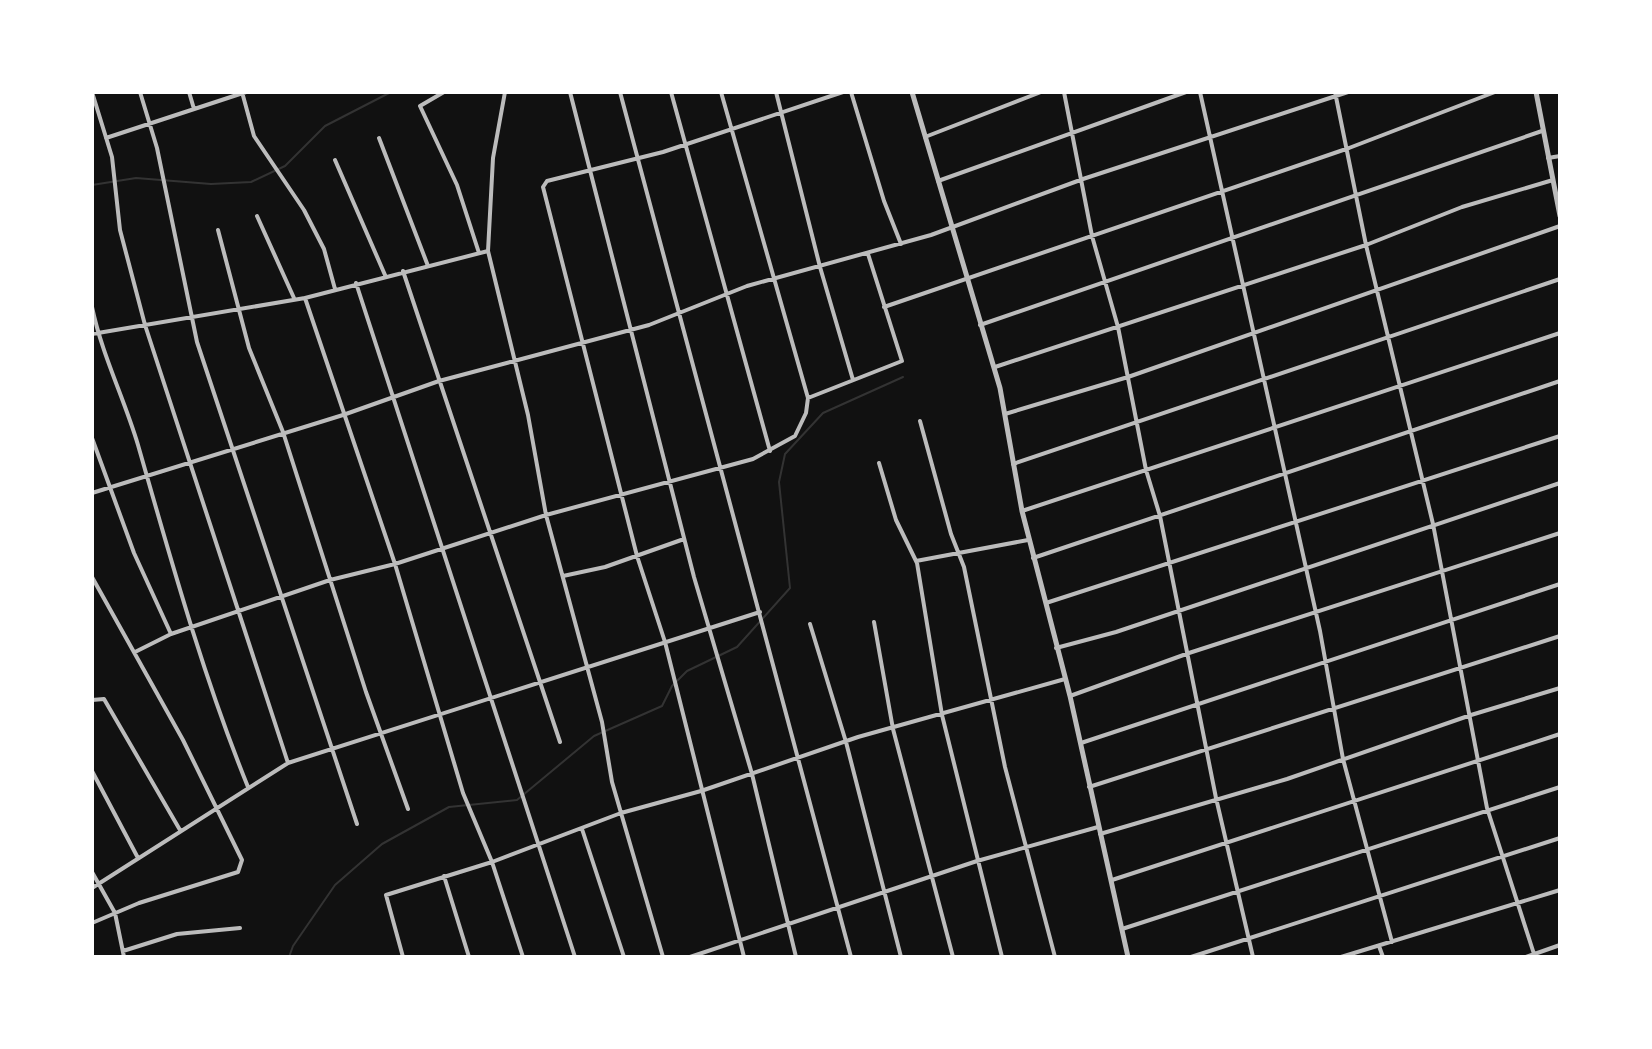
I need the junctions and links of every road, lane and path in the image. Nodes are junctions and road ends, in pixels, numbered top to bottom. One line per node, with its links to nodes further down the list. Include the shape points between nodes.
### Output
1 (92, 92): 32 (street)
2 (140, 92): 27 (street)
3 (189, 92): 25 (street)
4 (244, 92): 25 (street); 69 (street, via 254,136 304,210 324,249)
5 (444, 92): 57 (street, via 420,106 457,185)
6 (505, 92): 56 (street, via 493,158)
7 (570, 92): 41 (street)
8 (620, 92): 39 (street)
9 (671, 92): 35 (street)
10 (721, 92): 28 (street)
11 (776, 92): 26 (street)
12 (823, 92): 24 (street)
13 (843, 92): 24 (street)
14 (851, 92): 54 (street)
15 (912, 92): 31 (street)
16 (1041, 92): 31 (street)
17 (1064, 92): 30 (street)
18 (1186, 92): 30 (street)
19 (1200, 92): 34 (street)
20 (1348, 92): 23 (street)
21 (1495, 92): 36 (street)
22 (1536, 92): 29 (street)
23 (1336, 94): 34 (street); 36 (street)
24 (827, 98): 26 (street)
25 (194, 109): 27 (street)
26 (783, 111): 28 (street); 60 (street)
27 (149, 124): 32 (street); 78 (street)
28 (734, 127): 35 (street); 63 (street)
29 (1542, 131): 38 (street); 46 (street)
30 (1071, 133): 42 (street); 44 (street)
31 (925, 137): 44 (street)
32 (106, 138): 79 (street, via 120,230)
33 (379, 138): 59 (street)
34 (1209, 139): 42 (street); 45 (street)
35 (688, 144): 39 (street); 71 (street)
36 (1349, 148): 45 (street); 46 (street)
37 (1560, 156): 38 (street)
38 (1548, 158): 43 (street)
39 (640, 159): 41 (street); 77 (street)
40 (335, 160): 62 (street)
41 (592, 172): 82 (street); 87 (street, via 547,181 543,187)
42 (1083, 179): 49 (street); 52 (street)
43 (1553, 180): 48 (street); 55 (street, via 1462,207)
44 (938, 181): 49 (street)
45 (1221, 191): 52 (street); 53 (street)
46 (1356, 194): 53 (street); 55 (street)
47 (257, 216): 73 (street)
48 (1560, 216)
49 (951, 226): 54 (street); 64 (street)
50 (1560, 226): 70 (street)
51 (218, 230): 76 (street)
52 (1092, 236): 64 (street); 66 (street)
53 (1234, 237): 66 (street); 68 (street)
54 (901, 244): 58 (street)
55 (1366, 245): 68 (street); 70 (street)
56 (488, 251): 57 (street); 88 (street)
57 (479, 254): 59 (street)
58 (868, 254): 60 (street); 75 (street)
59 (428, 266): 61 (street)
60 (820, 267): 63 (street); 92 (street)
61 (403, 271): 62 (street); 93 (street)
62 (385, 275): 67 (street)
63 (773, 278): 71 (street); 97 (street)
64 (966, 279): 75 (street); 80 (street)
65 (1560, 279): 86 (street)
66 (1105, 282): 80 (street); 81 (street)
67 (356, 283): 69 (street); 96 (street)
68 (1243, 284): 81 (street); 83 (street)
69 (335, 289): 72 (street)
70 (1377, 290): 83 (street); 86 (street)
71 (726, 294): 77 (street); 108 (street)
72 (305, 298): 73 (street); 99 (street)
73 (294, 299): 76 (street)
74 (92, 307): 84 (street)
75 (884, 307): 92 (street, via 902,361)
76 (238, 308): 78 (street); 104 (street)
77 (679, 313): 82 (street); 112 (street)
78 (190, 316): 79 (street); 107 (street)
79 (145, 325): 84 (street); 109 (street)
80 (980, 325): 89 (street)
81 (1118, 327): 89 (street); 90 (street)
82 (631, 331): 87 (street); 116 (street)
83 (1255, 332): 90 (street); 91 (street)
84 (95, 333): 115 (street)
85 (1560, 333): 95 (street)
86 (1388, 336): 91 (street); 95 (street)
87 (584, 345): 88 (street); 121 (street)
88 (514, 361): 93 (street); 123 (street)
89 (995, 367): 98 (street)
90 (1128, 377): 98 (street); 101 (street)
91 (1265, 377): 101 (street); 102 (street)
92 (853, 380): 97 (street)
93 (439, 381): 96 (street); 127 (street)
94 (1560, 381): 103 (street)
95 (1399, 384): 102 (street); 103 (street)
96 (392, 398): 99 (street); 131 (street)
97 (808, 398): 108 (street, via 795,436)
98 (1005, 414): 111 (street)
99 (343, 415): 104 (street); 137 (street)
100 (920, 421): 132 (street)
101 (1138, 422): 111 (street); 113 (street)
102 (1274, 426): 113 (street); 114 (street)
103 (1411, 431): 114 (street); 117 (street)
104 (283, 432): 107 (street); 142 (street)
105 (1560, 436): 117 (street)
106 (92, 438): 119 (street)
107 (234, 448): 109 (street); 144 (street)
108 (770, 451): 112 (street)
109 (189, 462): 115 (street); 147 (street)
110 (879, 463): 135 (street, via 896,520)
111 (1011, 464): 122 (street)
112 (720, 469): 116 (street); 148 (street)
113 (1146, 470): 122 (street); 124 (street)
114 (1283, 475): 124 (street); 125 (street)
115 (146, 476): 119 (street); 153 (street)
116 (670, 480): 121 (street); 129 (street)
117 (1423, 480): 125 (street); 126 (street)
118 (1560, 483): 126 (street)
119 (111, 487): 120 (street); 155 (street)
120 (92, 493)
121 (622, 495): 123 (street); 133 (street)
122 (1022, 511): 130 (street)
123 (546, 515): 127 (street); 140 (street)
124 (1160, 516): 134 (street); 136 (street)
125 (1295, 520): 136 (street); 138 (street)
126 (1433, 524): 138 (street); 139 (street)
127 (491, 532): 131 (street); 165 (street)
128 (1560, 533): 139 (street)
129 (684, 539): 133 (street); 154 (street)
130 (1028, 540): 132 (street); 134 (street)
131 (442, 549): 137 (street); 168 (street)
132 (958, 555): 135 (street); 170 (street)
133 (637, 556): 140 (street); 157 (street)
134 (1033, 558): 145 (street)
135 (916, 561): 174 (street)
136 (1169, 563): 145 (street); 146 (street)
137 (395, 564): 142 (street); 173 (street)
138 (1305, 567): 146 (street); 149 (street)
139 (1442, 572): 149 (street); 150 (street)
140 (563, 576): 162 (street)
141 (92, 577): 159 (street)
142 (330, 580): 144 (street); 177 (street)
143 (1560, 584): 150 (street)
144 (281, 597): 147 (street); 182 (street)
145 (1044, 604): 158 (street)
146 (1179, 610): 158 (street); 160 (street)
147 (238, 611): 153 (street); 187 (street)
148 (760, 612): 154 (street); 184 (street)
149 (1317, 614): 160 (street); 161 (street)
150 (1453, 619): 161 (street); 163 (street)
151 (874, 622): 176 (street)
152 (810, 624): 180 (street)
153 (193, 627): 155 (street); 190 (street)
154 (711, 627): 157 (street); 189 (street)
155 (171, 634): 159 (street)
156 (1560, 636): 163 (street)
157 (665, 642): 162 (street); 193 (street)
158 (1056, 648): 164 (street)
159 (135, 652): 196 (street)
160 (1189, 653): 167 (street); 171 (street)
161 (1327, 661): 171 (street); 172 (street)
162 (586, 666): 165 (street); 199 (street)
163 (1462, 667): 172 (street); 175 (street)
164 (1065, 679): 167 (street); 170 (street)
165 (538, 683): 168 (street); 179 (street)
166 (1560, 688): 175 (street)
167 (1070, 696): 181 (street)
168 (491, 698): 173 (street); 206 (street)
169 (92, 700): 202 (street, via 104,699)
170 (991, 702): 174 (street); 207 (street)
171 (1197, 706): 181 (street); 183 (street)
172 (1337, 709): 183 (street); 185 (street)
173 (440, 715): 177 (street); 212 (street, via 463,793)
174 (942, 715): 176 (street); 211 (street)
175 (1471, 715): 185 (street); 186 (street)
176 (893, 729): 180 (street); 215 (street)
177 (383, 732): 182 (street); 198 (street)
178 (1560, 734): 186 (street)
179 (560, 742)
180 (846, 742): 184 (street); 220 (street)
181 (1081, 743): 191 (street)
182 (334, 747): 187 (street); 200 (street)
183 (1207, 748): 191 (street); 194 (street)
184 (801, 758): 189 (street); 224 (street)
185 (1343, 759): 194 (street); 195 (street)
186 (1476, 762): 195 (street); 197 (street)
187 (288, 763): 190 (street)
188 (92, 771): 209 (street)
189 (752, 774): 193 (street); 227 (street)
190 (248, 787): 196 (street)
191 (1089, 787): 203 (street)
192 (1560, 787): 197 (street)
193 (701, 791): 199 (street); 231 (street)
194 (1216, 798): 203 (street); 205 (street)
195 (1353, 799): 205 (street); 208 (street)
196 (216, 806): 202 (street); 225 (street, via 242,860 238,872)
197 (1487, 808): 208 (street); 210 (street)
198 (408, 809)
199 (621, 813): 201 (street); 242 (street)
200 (357, 824)
201 (582, 829): 206 (street); 241 (street)
202 (180, 830): 209 (street)
203 (1099, 830): 207 (street); 216 (street)
204 (1560, 838): 210 (street)
205 (1226, 845): 216 (street); 221 (street)
206 (538, 846): 212 (street); 240 (street)
207 (1026, 849): 211 (street); 250 (street)
208 (1367, 849): 221 (street); 222 (street)
209 (138, 858): 217 (street)
210 (1503, 858): 222 (street); 223 (street)
211 (977, 861): 215 (street); 249 (street)
212 (492, 862): 214 (street); 239 (street)
213 (92, 872): 217 (street)
214 (444, 876): 237 (street, via 386,895); 238 (street)
215 (931, 877): 220 (street); 248 (street)
216 (1109, 880): 229 (street)
217 (99, 884): 218 (street); 225 (street)
218 (92, 888)
219 (1560, 890): 223 (street)
220 (886, 891): 224 (street); 247 (street)
221 (1238, 891): 229 (street); 230 (street)
222 (1378, 894): 230 (street); 232 (street)
223 (1517, 904): 232 (street); 236 (street)
224 (840, 908): 227 (street); 246 (street)
225 (115, 913): 226 (street); 235 (street)
226 (92, 923)
227 (787, 926): 231 (street); 245 (street)
228 (240, 928): 235 (street, via 177,934)
229 (1122, 929): 251 (street)
230 (1249, 939): 252 (street); 253 (street)
231 (739, 942): 243 (street); 244 (street)
232 (1392, 942): 234 (street)
233 (1560, 945): 236 (street)
234 (1379, 946): 254 (street); 255 (street)
235 (124, 954)
236 (1534, 954): 256 (street)
237 (403, 957)
238 (469, 957)
239 (523, 957)
240 (575, 957)
241 (624, 957)
242 (663, 957)
243 (690, 957)
244 (744, 957)
245 (796, 957)
246 (851, 957)
247 (901, 957)
248 (953, 957)
249 (1002, 957)
250 (1055, 957)
251 (1128, 957)
252 (1191, 957)
253 (1253, 957)
254 (1341, 957)
255 (1383, 957)
256 (1526, 957)

